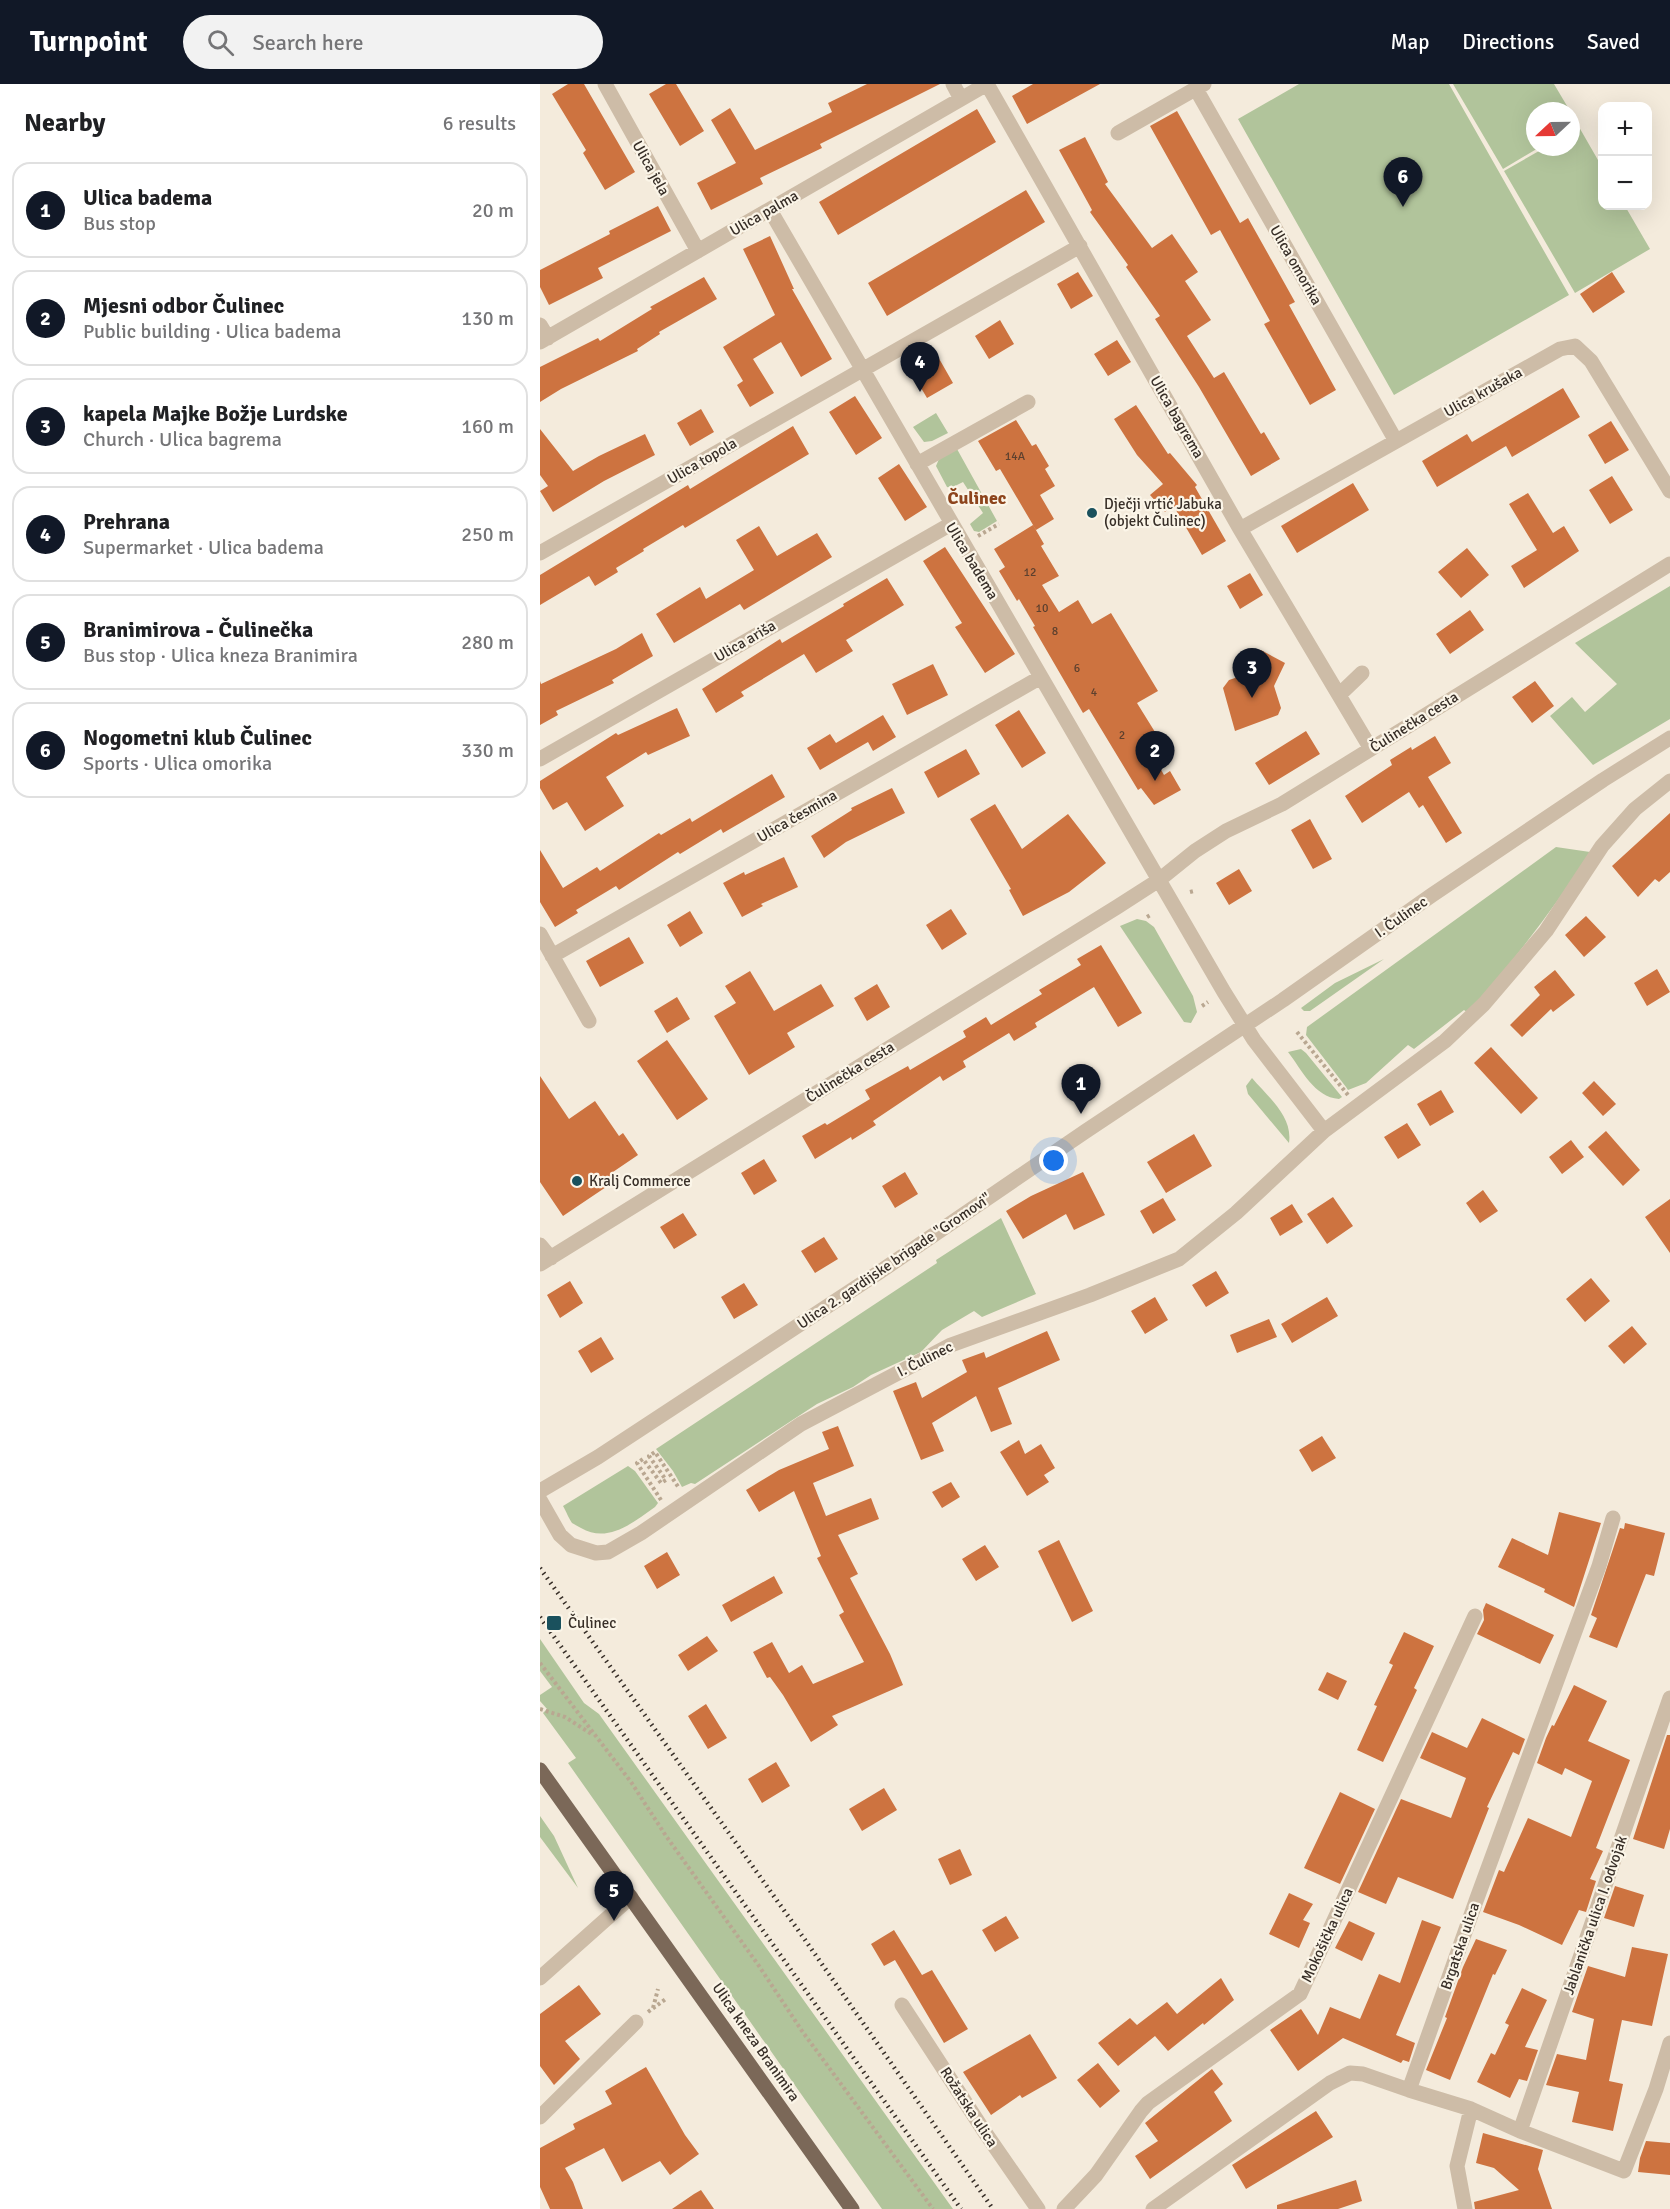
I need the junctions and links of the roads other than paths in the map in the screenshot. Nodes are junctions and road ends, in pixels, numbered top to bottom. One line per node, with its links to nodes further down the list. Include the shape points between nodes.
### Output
1 (605, 84): 9 (street, Ulica jela)
2 (953, 84): 5 (street)
3 (987, 84): 5 (street, Ulica palma); 8 (street, Ulica bagrema)
4 (1200, 86): 6 (street); 13 (street, Ulica omorika)
5 (961, 99): 7 (street, Ulica palma)
6 (1118, 133)
7 (770, 210): 9 (street, Ulica palma); 11 (street, Ulica badema)
8 (1080, 246): 11 (street, Ulica topola); 17 (street, Ulica bagrema)
9 (698, 251): 10 (street, Ulica palma)
10 (543, 335)
11 (863, 369): 14 (street, Ulica badema); 18 (street, Ulica topola)
12 (1028, 402): 14 (street)
13 (1396, 441): 15 (street, Ulica krušaka, via 1560,348 1575,346 1591,361); 17 (street, Ulica krušaka)
14 (917, 464): 16 (street, Ulica badema)
15 (1670, 491)
16 (951, 524): 21 (street, Ulica badema); 25 (street, Ulica ariša)
17 (1240, 529): 22 (street, Ulica bagrema)
18 (540, 553)
19 (1670, 564): 24 (street, Čulinečka cesta)
20 (1362, 673): 22 (street)
21 (1041, 676): 27 (street, Ulica badema); 29 (street, Ulica česmina)
22 (1339, 695): 24 (street, Ulica bagrema)
23 (1670, 738): 31 (street, I. Čulinec, via 1442,888)
24 (1371, 749): 27 (street, Čulinečka cesta, via 1282,804 1226,831)
25 (540, 759)
26 (1670, 781): 32 (street, I. Čulinec, via 1635,809 1602,846 1546,931 1484,1004 1445,1041)
27 (1159, 880): 31 (street); 34 (street, Čulinečka cesta)
28 (540, 934): 29 (street)
29 (552, 956): 30 (street)
30 (589, 1021)
31 (1245, 1026): 32 (street); 35 (street, Ulica 2. gardijske brigade "Gromovi", via 878,1274)
32 (1324, 1131): 36 (street, I. Čulinec, via 1236,1213 1179,1259 951,1345 801,1424 620,1547 596,1553 571,1545 560,1535)
33 (540, 1245): 34 (street)
34 (545, 1261)
35 (540, 1491)
36 (544, 1506)
37 (1613, 1518): 46 (street, Brgatska ulica)
38 (1475, 1617): 52 (street, Mokošička ulica, via 1300,1994 1148,2103 1096,2175)
39 (1670, 1698): 49 (street, Jablanička ulica I. odvojak)
40 (542, 1775): 41 (main road, Ulica kneza Branimira)
41 (631, 1897): 42 (street); 50 (main road, Ulica kneza Branimira)
42 (540, 1978)
43 (902, 2005): 51 (street, Rožatska ulica)
44 (636, 2022): 48 (street)
45 (1670, 2043): 49 (street, via 1624,2171)
46 (1409, 2090): 47 (street); 53 (street, via 1350,2073 1330,2083)
47 (1471, 2109): 49 (street); 54 (street, via 1457,2166)
48 (540, 2117)
49 (1520, 2132)
50 (852, 2209)
51 (1038, 2209)
52 (1064, 2209)
53 (1153, 2209)
54 (1465, 2209)

